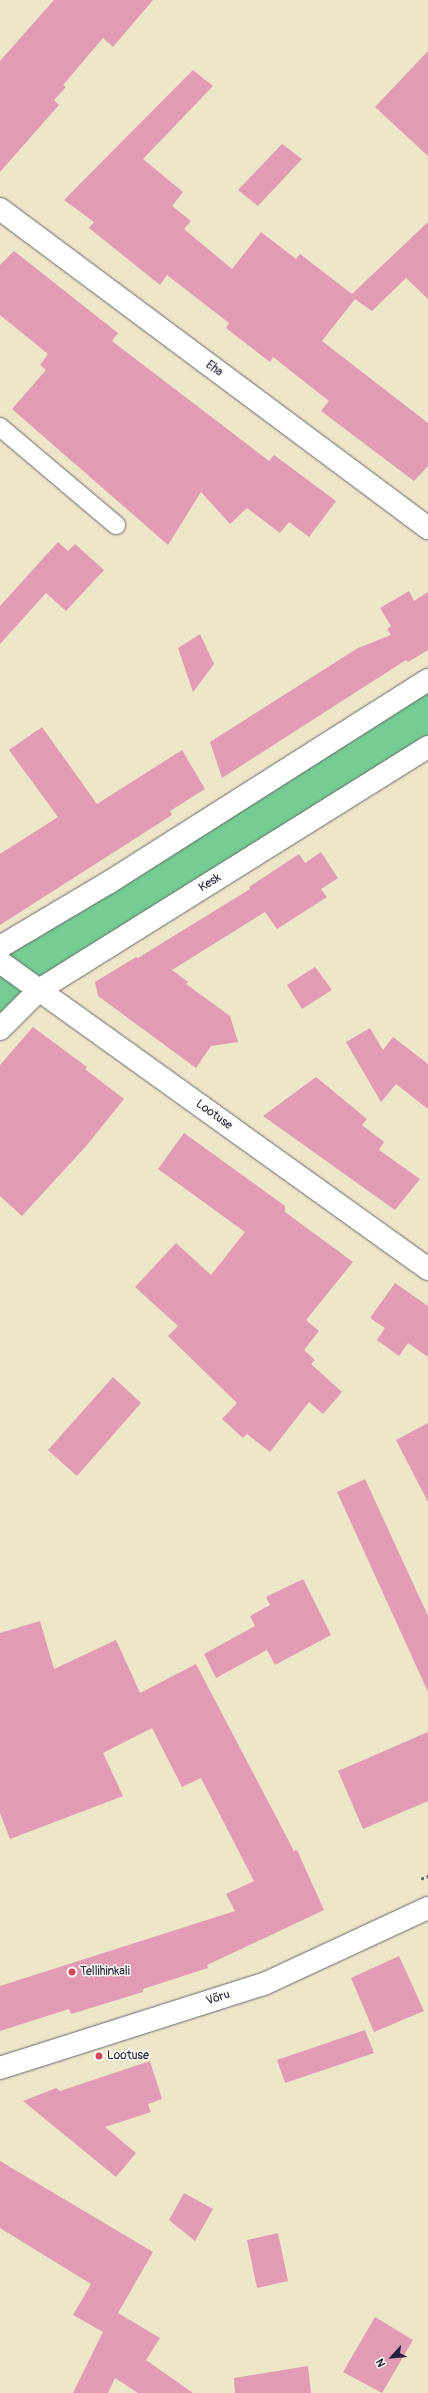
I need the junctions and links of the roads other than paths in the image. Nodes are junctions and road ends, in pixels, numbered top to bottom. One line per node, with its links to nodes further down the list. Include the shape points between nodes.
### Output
1 (0, 209): 4 (street, Eha)
2 (0, 427): 3 (lane)
3 (116, 525)
4 (428, 528)
5 (428, 680): 7 (street, via 108,883)
6 (428, 746): 9 (street, Kesk)
7 (0, 947)
8 (0, 962): 9 (street, Lootuse)
9 (39, 990): 10 (street, Kesk); 11 (street, Lootuse)
10 (0, 1029)
11 (428, 1269)
12 (428, 1908): 13 (street, Võru, via 264,1984)
13 (0, 2068)

